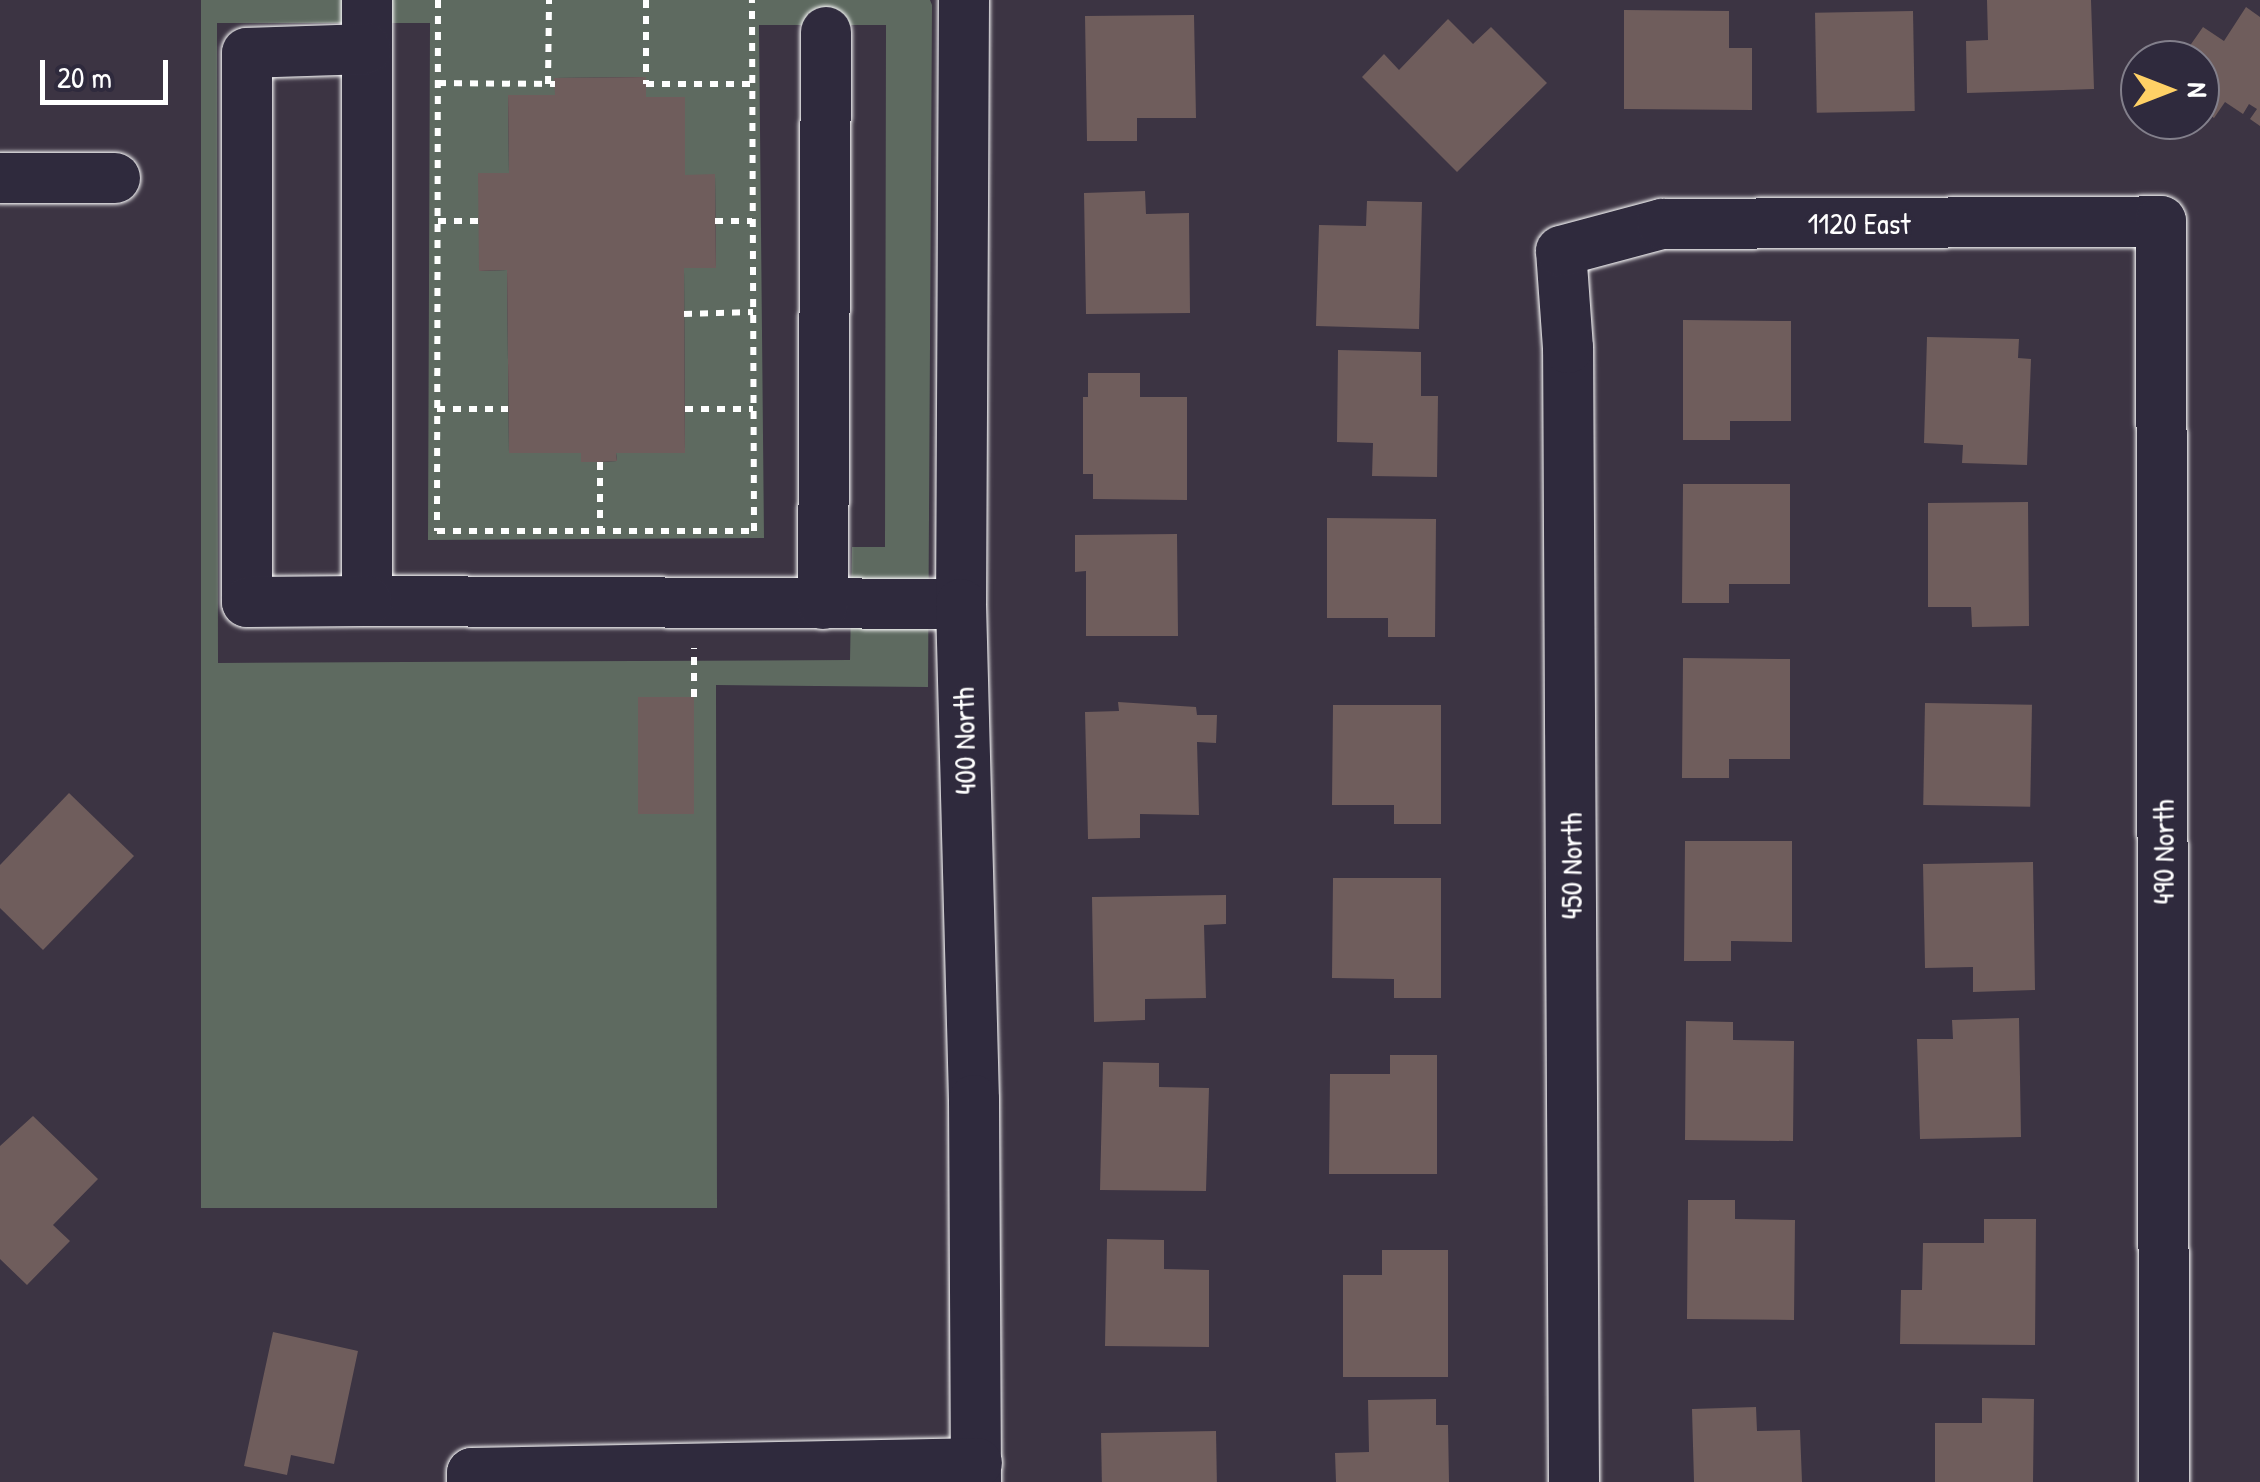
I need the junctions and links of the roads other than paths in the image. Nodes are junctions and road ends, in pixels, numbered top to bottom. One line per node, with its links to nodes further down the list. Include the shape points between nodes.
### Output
1 (367, 0): 4 (street)
2 (964, 0): 11 (street, 400 North)
3 (826, 32): 10 (street)
4 (366, 49): 9 (street); 9 (street, via 247,53 247,602)
5 (0, 178): 6 (street)
6 (114, 178)
7 (2161, 221): 8 (street, 1120 East, via 1662,224); 15 (street, 490 North)
8 (1561, 251): 14 (street, 450 North, via 1568,368)
9 (367, 601): 10 (street)
10 (824, 604): 11 (street)
11 (961, 604): 12 (street, 400 North)
12 (976, 1473): 13 (street, via 472,1473)
13 (472, 1482)
14 (1574, 1482)
15 (2164, 1482)

